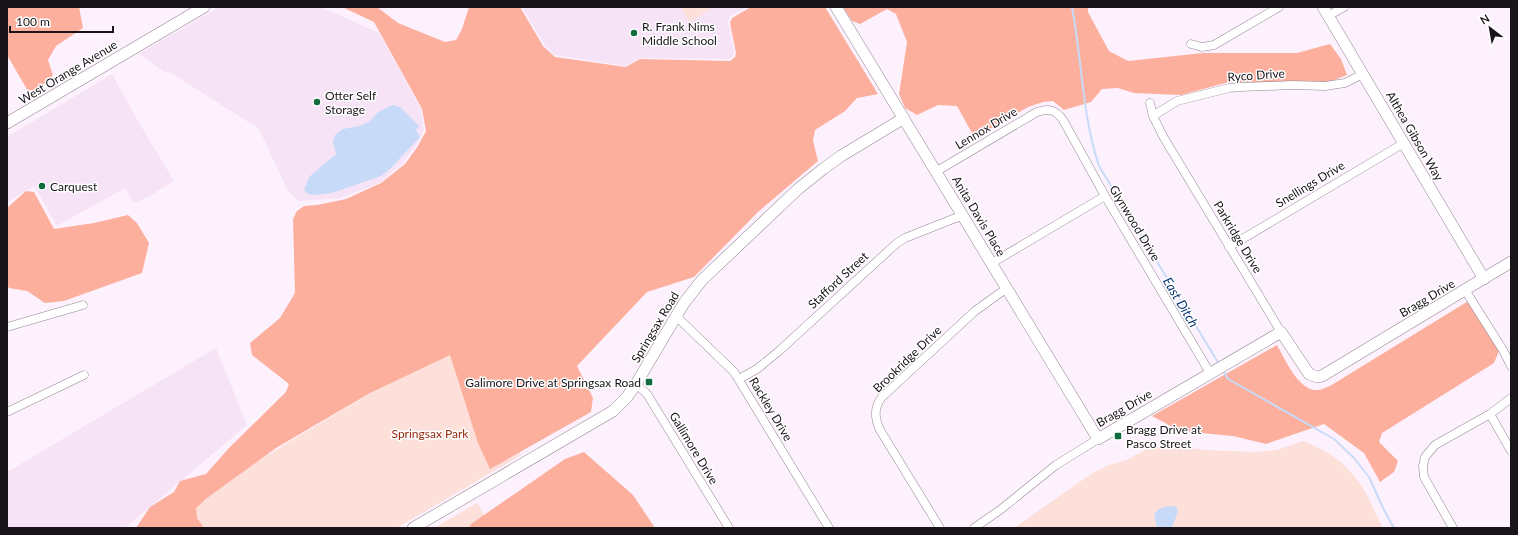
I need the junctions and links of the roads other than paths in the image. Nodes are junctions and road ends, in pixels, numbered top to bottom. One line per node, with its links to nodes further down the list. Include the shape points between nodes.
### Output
1 (204, 7): 12 (street, West Orange Avenue)
2 (836, 7): 11 (street, Anita Davis Place)
3 (1279, 7): 6 (street, via 1214,46 1202,48)
4 (1344, 7): 5 (street)
5 (1326, 11): 7 (street, Althea Gibson Way)
6 (1191, 44)
7 (1363, 74): 10 (street, Ryco Drive, via 1345,82 1325,86 1229,88 1177,101); 13 (street, Althea Gibson Way)
8 (1150, 103): 10 (street, Parkridge Drive)
9 (1049, 109): 14 (street, Lennox Drive, via 1037,112); 15 (street, Glynwood Drive, via 1060,116)
10 (1153, 116): 17 (street, Parkridge Drive)
11 (904, 118): 14 (street, Anita Davis Place); 24 (street, Springsax Road, via 841,156 798,189 702,280)
12 (7, 123)
13 (1404, 143): 17 (street, Snellings Drive); 20 (street, Althea Gibson Way)
14 (936, 171): 16 (street, Anita Davis Place)
15 (1105, 196): 19 (street); 28 (street, Glynwood Drive)
16 (963, 215): 19 (street, Anita Davis Place); 31 (street, Stafford Street, via 896,243 779,352)
17 (1229, 247): 26 (street, Parkridge Drive)
18 (1511, 262): 20 (street, Bragg Drive)
19 (992, 263): 21 (street, Anita Davis Place)
20 (1484, 279): 22 (street, Bragg Drive)
21 (1007, 288): 36 (street, Anita Davis Place); 41 (street, Brookridge Drive, via 975,311 882,397 876,406 880,430)
22 (1465, 290): 27 (street); 30 (street, Bragg Drive, via 1322,376)
23 (83, 306): 25 (street)
24 (676, 316): 31 (street, Rackley Drive); 32 (street, Springsax Road)
25 (7, 327)
26 (1281, 332): 28 (street, Bragg Drive); 30 (street, Parkridge Drive, via 1305,370)
27 (1511, 366)
28 (1213, 371): 36 (street, Bragg Drive)
29 (84, 375): 34 (street)
30 (1315, 376)
31 (739, 379): 40 (street, Rackley Drive)
32 (636, 384): 38 (street, Springsax Road, via 621,404 606,415); 39 (street, Gallimore Drive, via 648,394)
33 (1511, 398): 35 (street)
34 (7, 412)
35 (1490, 414): 37 (street); 43 (street, via 1435,445 1423,462 1426,482)
36 (1098, 439): 42 (street, Bragg Drive, via 1056,465)
37 (1511, 451)
38 (413, 528)
39 (729, 528)
40 (829, 528)
41 (940, 528)
42 (974, 528)
43 (1452, 528)

